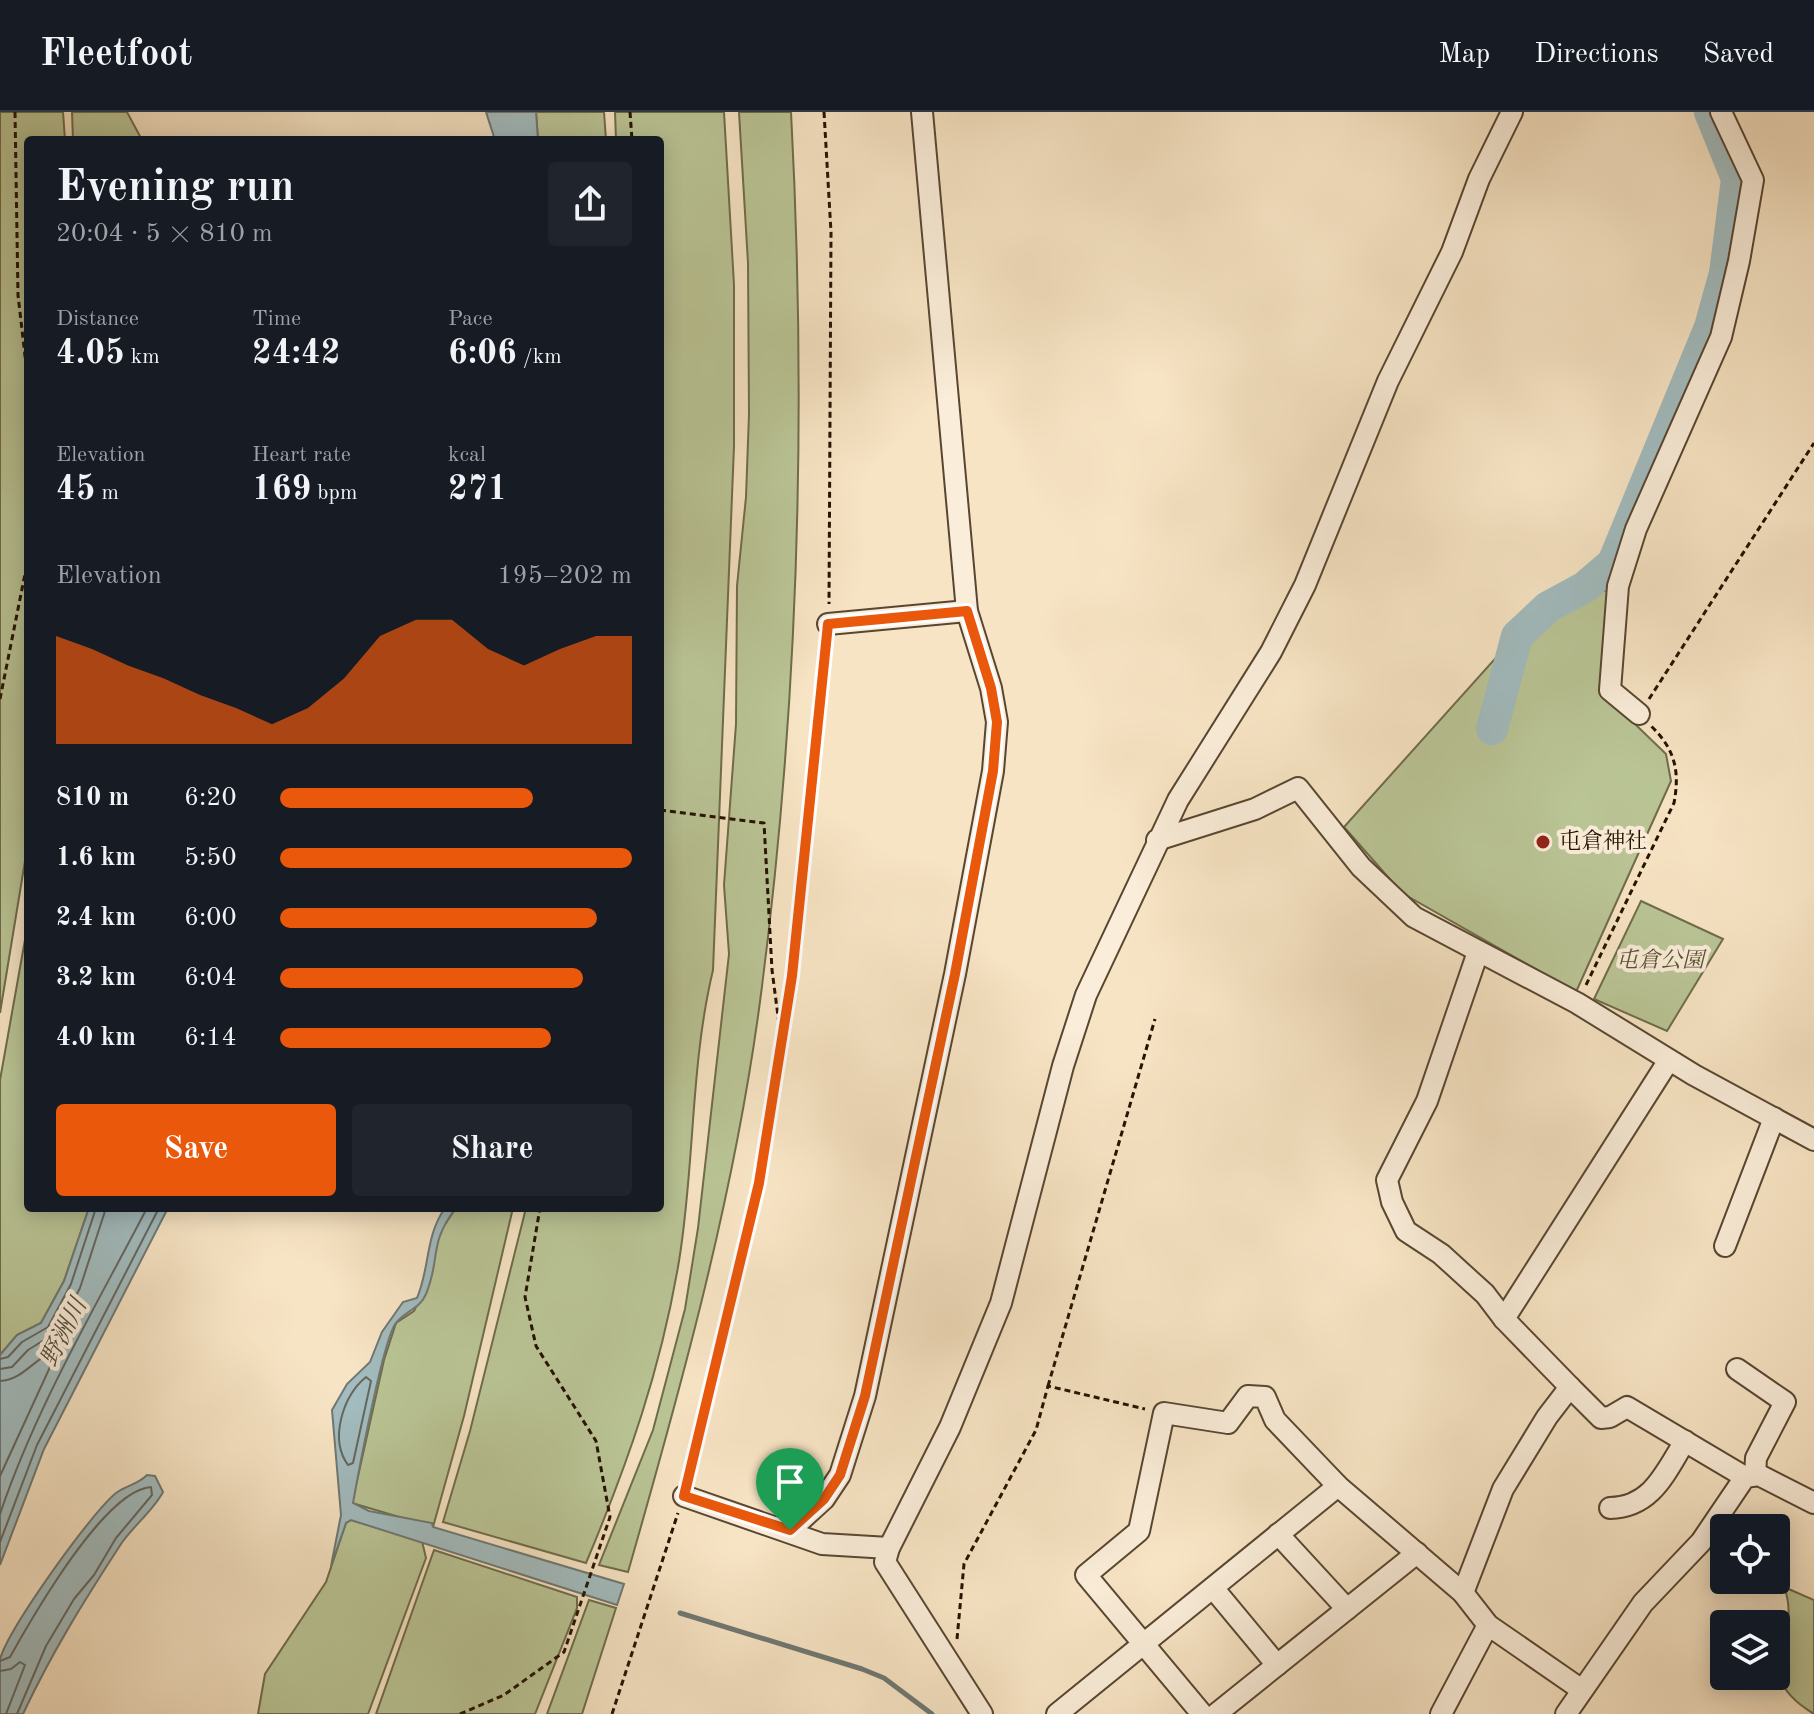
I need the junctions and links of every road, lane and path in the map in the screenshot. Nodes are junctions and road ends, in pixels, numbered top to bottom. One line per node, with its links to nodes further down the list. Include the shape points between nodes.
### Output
1 (15, 112): 8 (path)
2 (630, 112): 7 (path)
3 (824, 112): 12 (path, via 831,232)
4 (922, 112): 11 (street)
5 (1512, 112): 16 (street, via 1452,252 1388,381 1305,585 1271,652)
6 (1721, 112): 14 (street, via 1753,180 1721,337 1636,529 1618,586 1610,690)
7 (632, 136)
8 (24, 347)
9 (1814, 443): 14 (path)
10 (24, 579): 13 (path)
11 (967, 611): 12 (street); 37 (street, via 997,722 993,771 955,974 865,1396 840,1475 824,1499)
12 (828, 624): 20 (path)
13 (0, 699)
14 (1639, 714): 18 (path, via 1665,739 1679,780 1674,803)
15 (664, 810): 20 (path, via 764,823)
16 (1157, 840): 17 (street, via 1255,809 1298,788 1382,889 1414,917); 39 (street, via 1086,995 1001,1303 950,1427)
17 (1478, 952): 18 (street); 26 (street, via 1427,1101 1387,1180 1406,1231 1452,1264)
18 (1577, 1003): 21 (street)
19 (1155, 1019): 28 (path)
20 (781, 1043): 34 (path, via 759,1183)
21 (1669, 1060): 22 (street); 26 (street)
22 (1774, 1118): 23 (street); 25 (street)
23 (1814, 1140)
24 (539, 1212): 49 (path, via 525,1297 536,1346 596,1441 610,1517 564,1652 504,1695)
25 (1725, 1246)
26 (1504, 1319): 29 (street)
27 (1737, 1369): 32 (street, via 1785,1402)
28 (1048, 1386): 30 (path); 45 (path, via 1036,1430 964,1564)
29 (1570, 1387): 31 (street, via 1601,1418 1627,1407); 42 (street, via 1503,1489)
30 (1164, 1413): 33 (street, via 1228,1423 1248,1396 1265,1397 1275,1420); 46 (street, via 1139,1531 1086,1575)
31 (1685, 1441): 32 (street); 36 (street, via 1654,1492 1627,1508)
32 (1750, 1476): 35 (street); 48 (street, via 1701,1542 1643,1603)
33 (1338, 1486): 38 (street); 40 (street)
34 (684, 1496): 37 (street); 50 (path)
35 (1814, 1503)
36 (1610, 1508)
37 (790, 1530): 39 (street, via 822,1544)
38 (1278, 1534): 41 (street); 43 (street)
39 (889, 1548): 51 (street, via 885,1562)
40 (1417, 1553): 42 (street); 43 (street)
41 (1213, 1588): 46 (street); 47 (street)
42 (1463, 1593): 44 (street)
43 (1347, 1609): 47 (street)
44 (1488, 1625): 48 (street); 55 (street)
45 (957, 1640)
46 (1144, 1645): 52 (street); 53 (street)
47 (1277, 1665): 54 (street)
48 (1582, 1690): 56 (street)
49 (460, 1714)
50 (612, 1714)
51 (982, 1714)
52 (1057, 1714)
53 (1202, 1714)
54 (1216, 1714)
55 (1441, 1714)
56 (1566, 1714)

